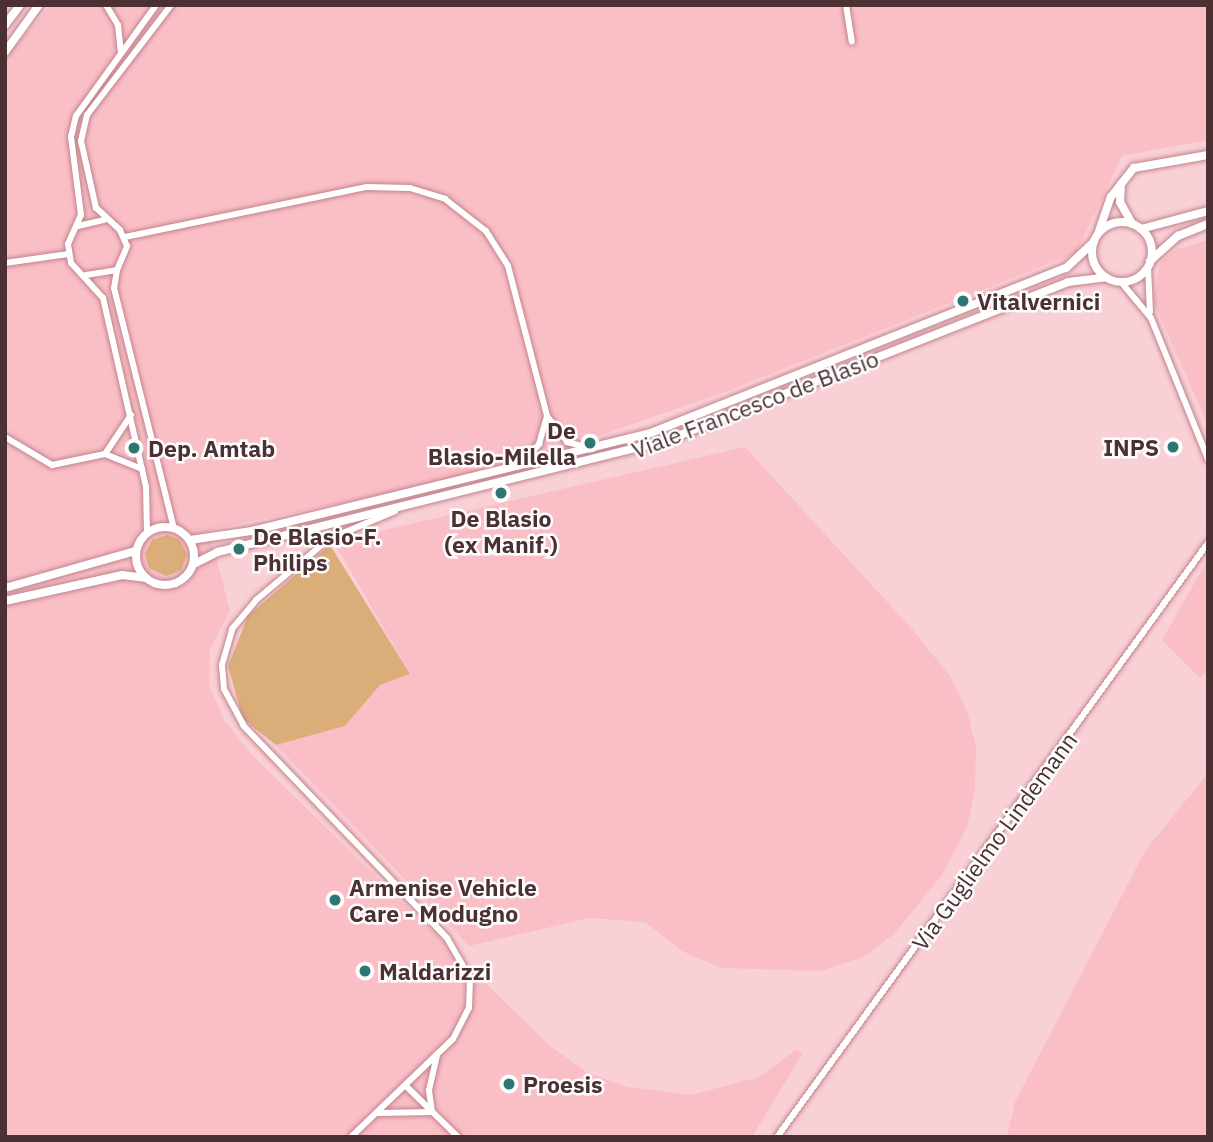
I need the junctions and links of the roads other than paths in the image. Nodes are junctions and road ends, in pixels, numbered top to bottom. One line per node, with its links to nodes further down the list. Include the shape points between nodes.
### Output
1 (20, 5): 7 (street)
2 (39, 5): 9 (street)
3 (106, 5): 10 (street, via 118,25)
4 (156, 5): 10 (street)
5 (171, 5): 14 (street, via 88,115 81,141 96,208)
6 (845, 5): 8 (street)
7 (5, 25)
8 (852, 42)
9 (5, 52)
10 (121, 52): 17 (street, via 73,127 82,203)
11 (1208, 155): 12 (street, via 1134,169)
12 (1122, 179): 15 (street, via 1120,202); 19 (street)
13 (1208, 211): 18 (street)
14 (106, 220): 17 (street); 20 (street)
15 (1132, 223): 18 (street); 19 (street, via 1112,223)
16 (1208, 224): 24 (street, via 1178,236)
17 (76, 228): 22 (street)
18 (1141, 229): 24 (street, via 1150,243)
19 (1098, 234): 21 (street)
20 (125, 237): 25 (street, via 126,255); 31 (street, via 367,187 410,188 445,199 486,231 508,266)
21 (1093, 243): 27 (street, via 1093,262); 33 (street, Viale Francesco de Blasio, via 1066,268 721,407)
22 (68, 254): 23 (street); 26 (street)
23 (5, 263)
24 (1149, 264): 28 (street); 29 (street)
25 (117, 270): 26 (street); 39 (street, via 117,301)
26 (85, 275): 30 (street, via 103,298)
27 (1105, 277): 28 (street); 38 (street, Viale Francesco de Blasio, via 1068,282 670,439)
28 (1121, 282): 29 (street)
29 (1151, 318): 35 (street)
30 (131, 415): 34 (street); 36 (street)
31 (547, 416): 33 (street, via 567,442); 37 (street, via 539,444)
32 (5, 437): 34 (street, via 52,465)
33 (602, 448): 37 (street, Viale Francesco de Blasio)
34 (105, 454): 36 (street)
35 (1208, 459)
36 (142, 469): 40 (street)
37 (514, 470): 41 (street, Viale Francesco de Blasio)
38 (408, 506): 44 (street, Viale Francesco de Blasio, via 218,552); 48 (street, via 345,530 303,558 243,613 222,665 230,704 255,739 463,960 469,1008)
39 (174, 528): 40 (street); 41 (street)
40 (147, 533): 43 (street)
41 (190, 540): 44 (street)
42 (1208, 543): 54 (street, Via Guglielmo Lindemann)
43 (136, 551): 45 (street); 46 (street)
44 (194, 564): 45 (street, via 169,586)
45 (145, 578): 47 (street, via 122,575)
46 (5, 588)
47 (5, 601)
48 (437, 1055): 49 (street); 50 (street, via 429,1090)
49 (406, 1086): 50 (street); 51 (street)
50 (432, 1112): 51 (street); 53 (street)
51 (377, 1114): 52 (street)
52 (351, 1137)
53 (458, 1137)
54 (777, 1137)

